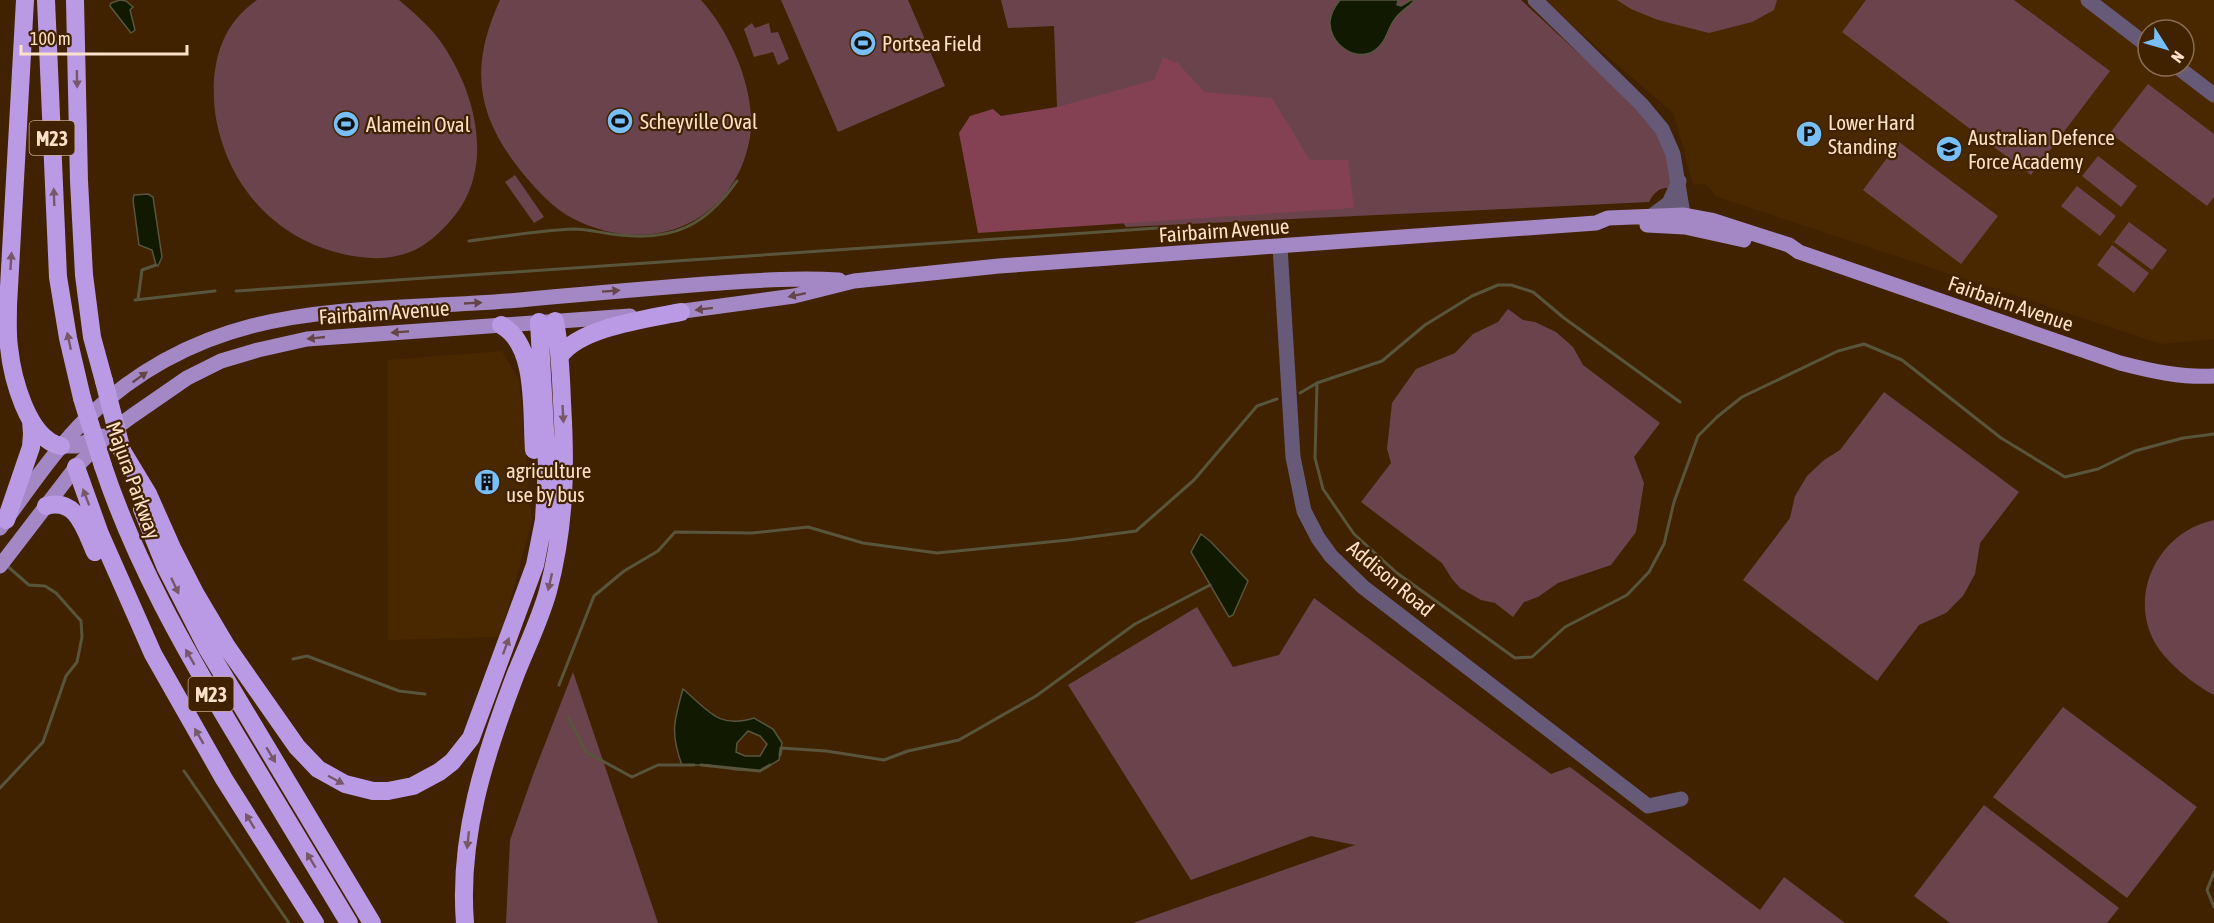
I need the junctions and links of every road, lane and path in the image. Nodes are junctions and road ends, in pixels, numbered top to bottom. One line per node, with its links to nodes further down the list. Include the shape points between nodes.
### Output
1 (26, 0): 24 (highway, one-way to 1, via 15,379 8,338)
2 (46, 0): 36 (highway, Majura Parkway / M23, one-way to 2, bridge, via 169,620 139,560 103,466 82,399 58,277)
3 (75, 0): 27 (highway, Majura Parkway / M23, one-way to 27, bridge, via 84,275 92,337)
4 (1535, 0): 9 (street, via 1662,129)
5 (2088, 0): 6 (street)
6 (2136, 37)
7 (2192, 78): 8 (street)
8 (2214, 95)
9 (1679, 181): 10 (street, via 1669,203); 11 (street, via 1691,205); 12 (street)
10 (1653, 215): 12 (main road, Fairbairn Avenue); 13 (main road, Fairbairn Avenue, via 1608,218)
11 (1711, 220): 12 (main road, Fairbairn Avenue); 15 (main road, Fairbairn Avenue, via 1789,245)
12 (1684, 221): 13 (main road, Fairbairn Avenue, via 1607,227); 15 (main road, Fairbairn Avenue)
13 (1596, 223): 14 (main road, Fairbairn Avenue)
14 (1280, 247): 16 (main road, Fairbairn Avenue, via 999,266); 34 (street, Addison Road, via 1293,457 1304,511 1318,538 1363,587 1648,806)
15 (1799, 252): 23 (main road, Fairbairn Avenue, via 2120,363 2161,373)
16 (854, 282): 17 (main road, Fairbairn Avenue, one-way to 16, via 798,278); 19 (main road, Fairbairn Avenue, one-way to 19, via 794,296)
17 (553, 296): 18 (main road, Fairbairn Avenue); 20 (main road)
18 (537, 298): 20 (main road); 26 (main road, Fairbairn Avenue, one-way to 18, via 78,428 106,402 158,365 198,343 252,325 335,311)
19 (681, 312): 20 (main road, Fairbairn Avenue); 22 (highway, via 600,331 570,344)
20 (547, 321): 21 (main road, Fairbairn Avenue); 22 (highway); 30 (highway)
21 (501, 325): 25 (main road, Fairbairn Avenue, one-way to 25, via 307,339 258,350 221,361 187,378); 30 (highway, via 515,337 529,369 536,472)
22 (560, 356): 38 (highway, one-way to 38, via 566,469 560,534 547,594 479,782 465,865)
23 (2214, 376)
24 (31, 420): 26 (highway, via 49,441); 31 (highway, via 31,447)
25 (113, 430): 26 (main road, via 82,444); 28 (main road, Fairbairn Avenue)
26 (66, 446): 28 (main road); 31 (main road, Fairbairn Avenue)
27 (122, 451): 30 (highway, one-way to 30, via 148,494 201,604 297,747 331,777 366,790 401,789 427,780 452,762 471,738 527,590); 37 (highway, Majura Parkway / M23, one-way to 37, via 151,532 183,603)
28 (76, 467): 29 (main road, Fairbairn Avenue); 33 (highway, one-way to 28)
29 (46, 506): 32 (main road, Fairbairn Avenue); 33 (highway, via 63,504 77,514 112,590)
30 (544, 520)
31 (3, 524)
32 (0, 566)
33 (140, 628): 35 (highway, one-way to 33, via 224,779)
34 (1681, 799)
35 (315, 923)
36 (349, 923)
37 (372, 923)
38 (465, 923)

